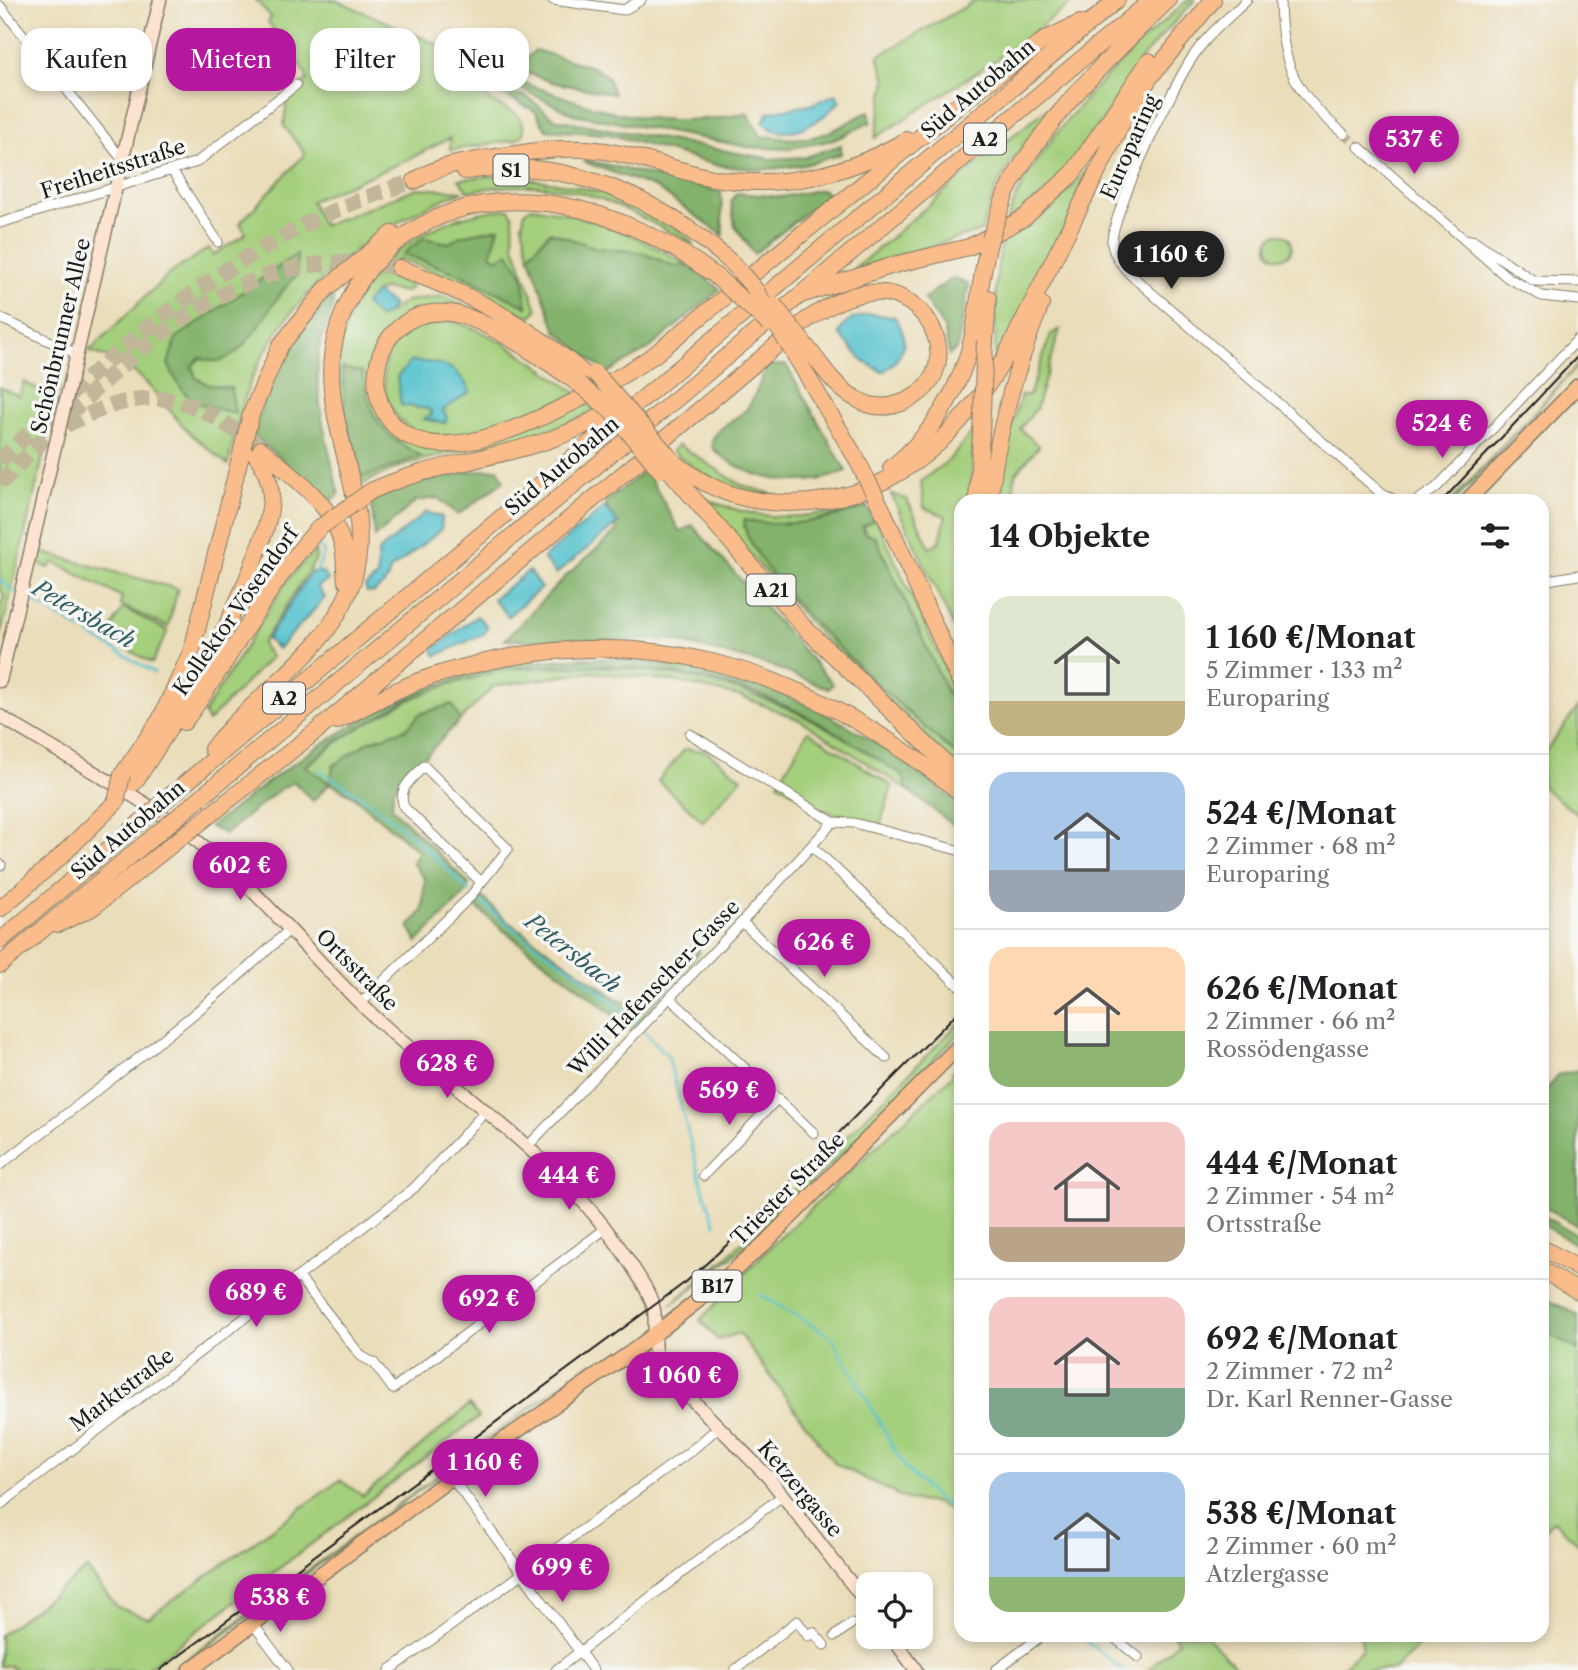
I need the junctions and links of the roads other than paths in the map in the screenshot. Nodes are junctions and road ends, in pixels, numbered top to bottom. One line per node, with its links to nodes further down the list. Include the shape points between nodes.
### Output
1 (160, 0): 17 (main road, Schönbrunner Allee)
2 (554, 0): 3 (street, via 624,10)
3 (641, 0)
4 (1117, 0): 12 (highway, Süd Autobahn / A2)
5 (1152, 0): 29 (highway, Süd Autobahn / A2)
6 (1168, 0): 26 (highway, bridge, via 1082,87 1026,159 1006,193 990,239)
7 (1203, 0): 29 (highway, via 1129,87 1073,173 1024,218 969,247)
8 (1213, 0): 22 (highway, via 1151,76 1126,115)
9 (1247, 0): 42 (street, Europaring, via 1192,57 1172,92 1118,217 1113,247 1131,275)
10 (1280, 0): 15 (street, via 1285,51 1294,80 1311,104)
11 (0, 6): 17 (street)
12 (1104, 11): 14 (highway, via 1046,39); 36 (highway, Süd Autobahn / A2)
13 (289, 91): 18 (street, Freiheitsstraße, via 215,151)
14 (956, 108): 28 (highway, S1, bridge, via 870,159 794,181 740,182 631,156 576,149 434,168 415,181 472,170 507,170 541,171 608,185 687,225); 37 (highway, via 654,355 566,406 483,436 447,444 427,442 390,420 378,396 376,375 379,355 396,331 420,316 445,312 477,321)
15 (1344, 134)
16 (1359, 147): 23 (street)
17 (122, 159): 19 (main road, Schönbrunner Allee)
18 (173, 172): 19 (street, Freiheitsstraße); 24 (street)
19 (116, 187): 21 (street, Freiheitsstraße); 35 (main road, Schönbrunner Allee)
20 (432, 220): 32 (highway, bridge, via 494,200 546,201 592,212 649,235 717,277); 48 (highway, via 402,237 369,269 348,302 334,344 331,384 335,417 359,522 357,561); 56 (highway, via 418,219 378,243 326,289 280,346 251,414 206,604 184,671)
21 (0, 223)
22 (1067, 234): 41 (highway, via 1018,373); 45 (highway, via 1003,361 956,427 890,478 866,491)
23 (1460, 237): 27 (street, via 1534,281); 30 (street, via 1525,288 1542,296)
24 (218, 242)
25 (399, 268): 37 (highway, via 495,309 549,343)
26 (986, 278): 40 (highway, bridge); 45 (highway, via 965,365 941,414 907,455)
27 (1578, 282)
28 (754, 288): 32 (highway, S1, bridge); 34 (highway, bridge, via 766,295)
29 (799, 295): 65 (highway, Süd Autobahn / A2, bridge)
30 (1578, 300)
31 (0, 318): 35 (street)
32 (782, 335): 34 (highway, bridge)
33 (1578, 339): 43 (street)
34 (802, 352): 49 (highway, bridge, via 883,511); 52 (highway, via 843,390 876,407 891,406 920,393 936,369 939,354 925,313 898,295 866,293 808,319)
35 (77, 354): 50 (main road, Schönbrunner Allee)
36 (674, 370): 55 (highway, Süd Autobahn / A2); 56 (highway, Kollektor Vösendorf, bridge, via 659,374 589,424 541,444 406,475 371,491 318,529 285,569 202,698)
37 (587, 378): 39 (highway); 39 (highway, bridge, via 612,412)
38 (1578, 386): 44 (main road)
39 (666, 465): 45 (highway, via 712,488 750,500 792,503); 54 (highway, A21, via 803,626)
40 (977, 494)
41 (991, 494)
42 (1382, 494)
43 (1427, 494)
44 (1474, 494)
45 (830, 499)
46 (1578, 576): 47 (street)
47 (1549, 580)
48 (347, 594): 55 (highway, via 318,641 224,733); 56 (highway, via 344,550 330,516 309,492 258,452 271,494 257,552 210,661)
49 (954, 668)
50 (0, 681)
51 (0, 716): 64 (main road, Ortsstraße, via 196,841)
52 (319, 729): 57 (highway, via 431,676 487,660 553,650 616,648 679,654 755,673 815,696 884,736); 65 (highway, bridge, via 92,908)
53 (690, 734): 58 (street)
54 (954, 771)
55 (191, 776): 66 (highway, Süd Autobahn / A2, bridge)
56 (128, 779): 62 (highway, Kollektor Vösendorf, via 116,803)
57 (954, 788)
58 (833, 822): 59 (street, Willi Hafenscher-Gasse); 60 (street, via 854,823)
59 (813, 847): 63 (street, Willi Hafenscher-Gasse); 68 (street)
60 (954, 849)
61 (481, 882): 61 (street, via 404,807 402,790 424,766 508,849); 70 (street)
62 (0, 909)
63 (742, 922): 69 (street, Willi Hafenscher-Gasse); 72 (street)
64 (290, 929): 70 (main road, Ortsstraße); 77 (street, via 184,1024)
65 (37, 934): 67 (highway, Süd Autobahn / A2)
66 (0, 941)
67 (0, 965)
68 (954, 981)
69 (670, 998): 73 (street); 76 (street, Willi Hafenscher-Gasse)
70 (361, 1003): 74 (main road, Ortsstraße)
71 (954, 1051): 85 (main road, Triester Straße / B17, via 765,1243)
72 (886, 1058)
73 (778, 1098): 75 (street); 78 (street)
74 (486, 1111): 76 (main road, Ortsstraße); 83 (street, Marktstraße, via 414,1188)
75 (814, 1133)
76 (527, 1147): 79 (main road, Ortsstraße)
77 (0, 1165)
78 (703, 1176)
79 (606, 1229): 83 (street, via 393,1389 374,1363 360,1356); 85 (main road, Ortsstraße, via 650,1298)
80 (1549, 1252): 81 (highway)
81 (1578, 1268)
82 (1549, 1274): 84 (highway)
83 (299, 1277): 91 (street, Marktstraße)
84 (1578, 1291)
85 (653, 1336): 86 (main road, Triester Straße / B17); 87 (main road, Ketzergasse, via 657,1360)
86 (622, 1359): 87 (main road, via 640,1361); 89 (main road, Triester Straße / B17)
87 (667, 1375): 88 (main road, Ketzergasse)
88 (720, 1426): 90 (main road, Ketzergasse); 92 (street)
89 (452, 1478): 92 (street); 94 (main road, Triester Straße / B17)
90 (783, 1495): 93 (main road, Ketzergasse); 101 (street)
91 (0, 1505)
92 (521, 1573): 101 (street); 105 (street)
93 (856, 1597)
94 (253, 1624): 103 (main road, Triester Straße / B17); 104 (street)
95 (851, 1624): 96 (street)
96 (835, 1636)
97 (1033, 1642): 110 (street)
98 (1120, 1642): 102 (street)
99 (824, 1644): 108 (street, via 813,1632 808,1636 797,1621)
100 (901, 1649): 109 (main road)
101 (580, 1652): 106 (street); 107 (street)
102 (1139, 1657)
103 (190, 1670)
104 (288, 1670)
105 (390, 1670)
106 (556, 1670)
107 (593, 1670)
108 (734, 1670)
109 (916, 1670)
110 (996, 1670)

